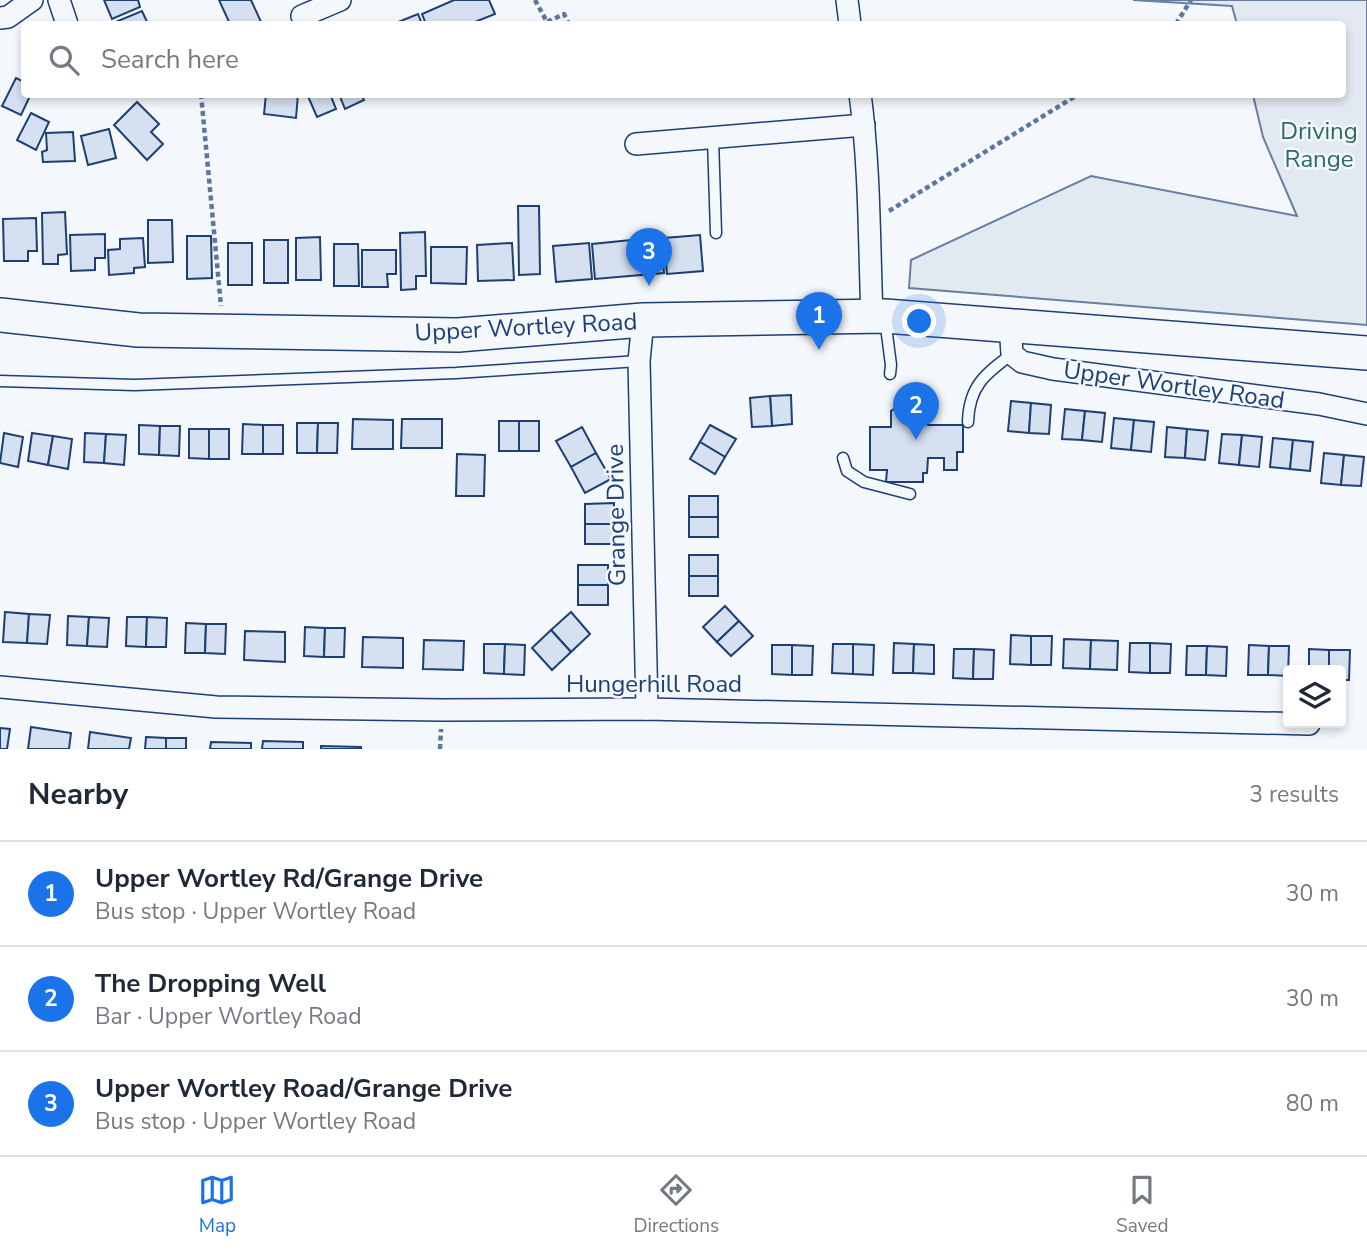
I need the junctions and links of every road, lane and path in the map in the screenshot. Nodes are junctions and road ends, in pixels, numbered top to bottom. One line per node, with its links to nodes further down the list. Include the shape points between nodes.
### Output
1 (32, 0): 8 (street)
2 (59, 0): 9 (street)
3 (340, 0): 7 (street)
4 (536, 0): 10 (path)
5 (847, 0): 13 (street)
6 (1191, 0): 14 (path)
7 (301, 13)
8 (0, 18)
9 (66, 21)
10 (546, 21)
11 (549, 21): 12 (path, via 564,14)
12 (568, 21)
13 (850, 21)
14 (1178, 21)
15 (201, 98): 26 (path)
16 (861, 98): 18 (street)
17 (1072, 98): 21 (path)
18 (864, 125): 19 (street); 21 (street)
19 (713, 139): 20 (street); 22 (lane)
20 (636, 144)
21 (870, 222): 24 (street)
22 (716, 233)
23 (0, 315): 26 (main road, Upper Wortley Road, via 138,330)
24 (879, 316): 25 (main road, Upper Wortley Road); 27 (main road, Upper Wortley Road); 30 (lane)
25 (643, 320): 26 (main road, Upper Wortley Road, via 458,335); 29 (street, Grange Drive)
26 (223, 331)
27 (1011, 340): 28 (main road, Upper Wortley Road); 32 (street, Upper Wortley Road, via 1022,362 1053,369); 33 (lane, via 976,385 968,405)
28 (1367, 353)
29 (639, 361): 31 (lane, via 135,385); 37 (street, Grange Drive)
30 (890, 374)
31 (0, 381)
32 (1367, 414)
33 (968, 422)
34 (843, 458): 35 (lane, via 847,471 864,482)
35 (910, 494)
36 (0, 687): 37 (street, Hungerhill Road, via 216,706)
37 (647, 709): 38 (street, Hungerhill Road)
38 (1283, 723)

